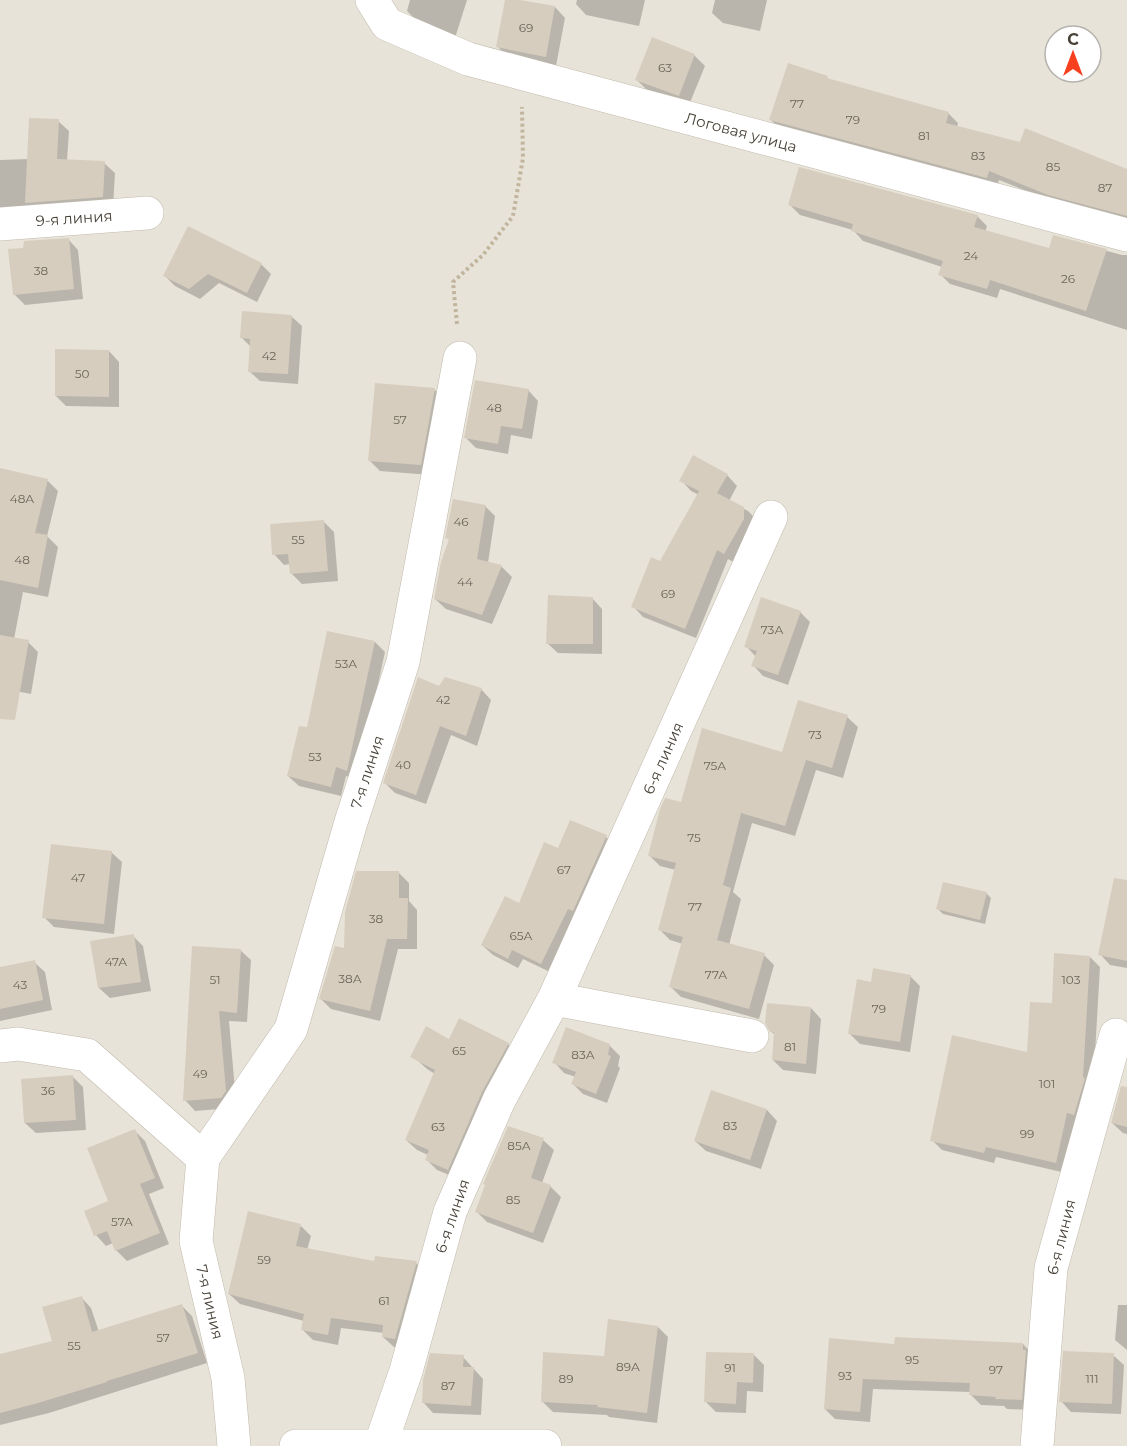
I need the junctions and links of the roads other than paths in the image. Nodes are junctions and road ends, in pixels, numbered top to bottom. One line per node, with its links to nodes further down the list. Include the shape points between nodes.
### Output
1 (372, 0): 4 (street, Логовая улица, via 387,24 468,59)
2 (147, 213): 3 (street, 9-я линия)
3 (0, 224)
4 (1127, 235)
5 (460, 358): 11 (street, 7-я линия, via 403,662 351,822 291,1029)
6 (771, 517): 7 (street, 6-я линия)
7 (554, 999): 9 (street); 12 (street, 6-я линия, via 499,1100 450,1212 406,1371)
8 (1116, 1035): 16 (street, 6-я линия, via 1051,1268)
9 (752, 1036)
10 (0, 1046): 11 (street, via 18,1044 87,1055)
11 (203, 1158): 13 (street, 7-я линия, via 196,1241 228,1378)
12 (380, 1445): 14 (street); 15 (street)
13 (234, 1446)
14 (296, 1446)
15 (545, 1446)
16 (1037, 1446)

